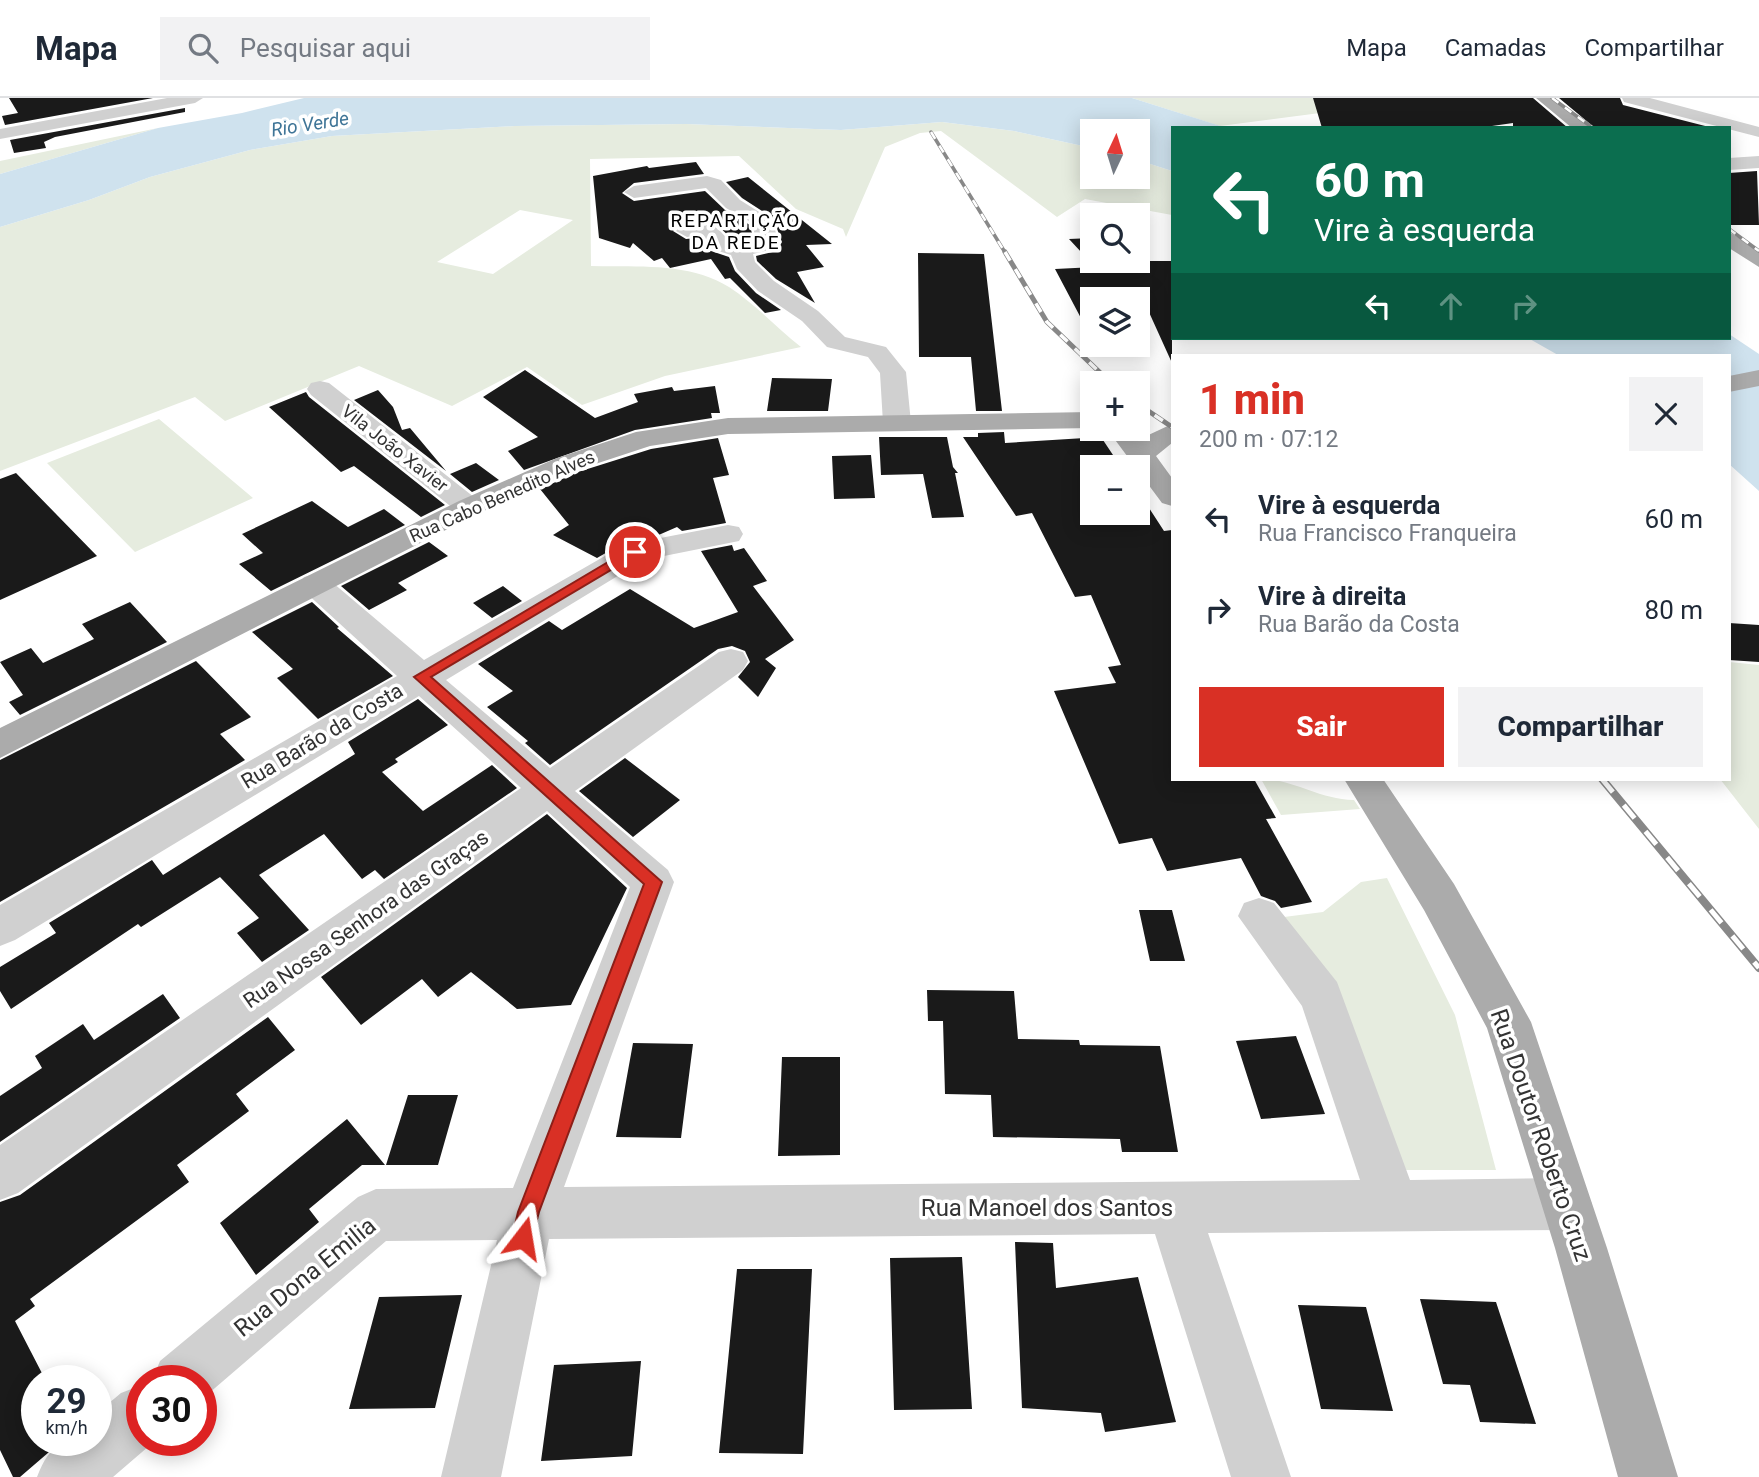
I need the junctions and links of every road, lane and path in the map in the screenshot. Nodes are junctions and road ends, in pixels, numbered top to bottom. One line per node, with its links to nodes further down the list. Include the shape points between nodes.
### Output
1 (83, 98): 5 (street)
2 (195, 98): 5 (street)
3 (1544, 98): 6 (main road)
4 (1630, 98): 7 (street)
5 (93, 117): 8 (street)
6 (1580, 126)
7 (1759, 132)
8 (0, 134)
9 (1759, 162): 10 (street)
10 (1731, 164)
11 (634, 192): 14 (street, via 695,181 714,184 733,204 762,220 768,243)
12 (687, 231): 14 (street, via 703,228 717,243)
13 (1731, 239): 15 (main road)
14 (741, 251): 20 (street, via 745,264 766,286 810,316 836,342 877,352 893,372)
15 (1759, 260)
16 (1759, 378): 17 (main road)
17 (1731, 384)
18 (320, 389): 23 (street, Vila João Xavier)
19 (1080, 420): 20 (main road, Rua Cabo Benedito Alves)
20 (897, 423): 23 (main road, Rua Cabo Benedito Alves, via 728,426 646,438 567,464)
21 (1163, 436): 22 (main road)
22 (1171, 490)
23 (469, 507): 25 (main road, Rua Cabo Benedito Alves)
24 (728, 534): 27 (street, Rua Barão da Costa, via 635,552)
25 (315, 584): 27 (street); 28 (main road, Rua Cabo Benedito Alves)
26 (731, 661): 30 (street, Rua Nossa Senhora das Graças)
27 (421, 677): 30 (street); 32 (street, Rua Barão da Costa)
28 (0, 744)
29 (1364, 781): 34 (main road, Rua Doutor Roberto Cruz, via 1439,897 1508,1022)
30 (549, 790): 33 (street, Rua Nossa Senhora das Graças); 37 (street, via 653,882)
31 (1259, 916): 35 (street, via 1321,996)
32 (0, 928)
33 (0, 1175)
34 (1566, 1204): 35 (street, Rua Manoel dos Santos); 43 (main road, Rua Doutor Roberto Cruz)
35 (1394, 1206): 36 (street, Rua Manoel dos Santos)
36 (1173, 1207): 37 (street, Rua Manoel dos Santos); 42 (street)
37 (528, 1212): 38 (street, Rua Dona Emilia, via 376,1215); 41 (street)
38 (199, 1365)
39 (126, 1427): 40 (street)
40 (67, 1477)
41 (471, 1477)
42 (1261, 1477)
43 (1648, 1477)

